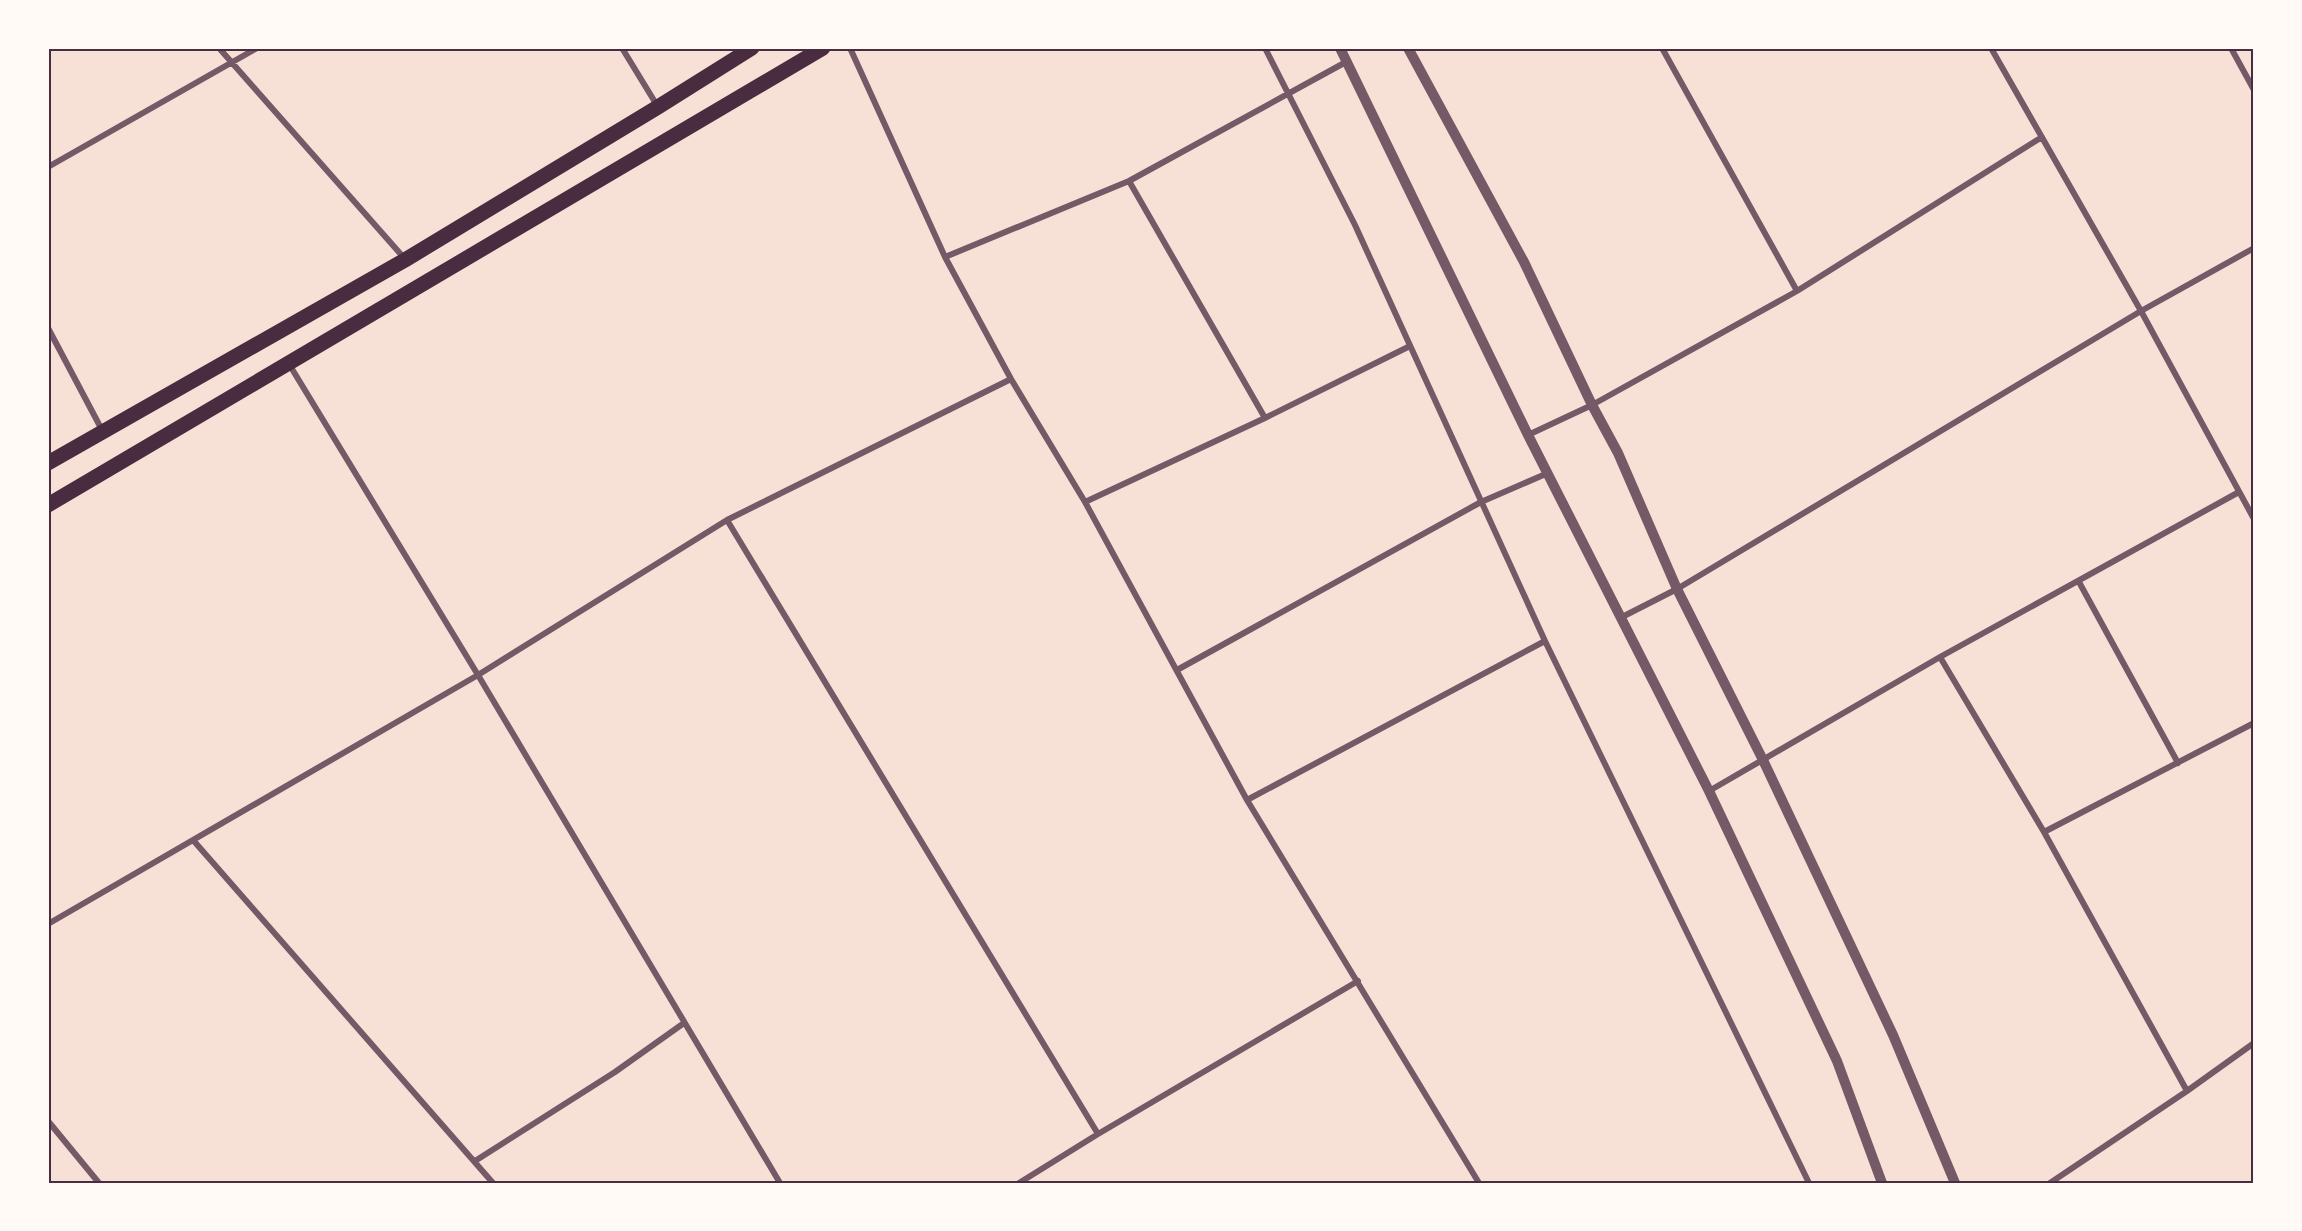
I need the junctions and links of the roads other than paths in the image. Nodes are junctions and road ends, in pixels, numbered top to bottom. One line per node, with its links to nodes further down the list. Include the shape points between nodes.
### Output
1 (219, 48): 13 (street)
2 (256, 48): 13 (street)
3 (622, 48): 17 (street)
4 (752, 48): 17 (main road)
5 (823, 48): 28 (main road)
6 (850, 48): 22 (street)
7 (1265, 48): 16 (street)
8 (1340, 48): 14 (street)
9 (1408, 48): 30 (street, via 1524,262)
10 (1662, 48): 24 (street)
11 (1991, 48): 18 (street)
12 (2231, 48): 15 (street)
13 (231, 62): 19 (street); 23 (street)
14 (1346, 62): 16 (street); 33 (street)
15 (2254, 90)
16 (1290, 94): 20 (street); 27 (street)
17 (658, 107): 23 (main road)
18 (2042, 137): 24 (street); 25 (street)
19 (48, 167)
20 (1130, 181): 22 (street); 31 (street)
21 (2254, 248): 25 (street)
22 (945, 257): 29 (street)
23 (405, 260): 32 (main road)
24 (1797, 291): 30 (street)
25 (2141, 311): 36 (street); 43 (street)
26 (48, 328): 32 (street)
27 (1410, 346): 31 (street); 38 (street)
28 (289, 364): 39 (main road); 48 (street)
29 (1011, 379): 37 (street); 41 (street)
30 (1592, 405): 33 (street); 43 (street, via 1618,453)
31 (1264, 418): 37 (street)
32 (102, 430): 34 (main road)
33 (1528, 435): 35 (street)
34 (48, 462)
35 (1548, 473): 38 (street); 44 (street)
36 (2239, 492): 40 (street); 42 (street)
37 (1085, 502): 47 (street)
38 (1481, 502): 45 (street); 47 (street)
39 (48, 505)
40 (2254, 519)
41 (727, 520): 48 (street); 62 (street)
42 (2079, 582): 46 (street); 51 (street)
43 (1677, 589): 44 (street); 50 (street)
44 (1622, 617): 52 (street)
45 (1545, 641): 53 (street); 69 (street)
46 (1940, 657): 50 (street); 54 (street)
47 (1177, 670): 53 (street)
48 (478, 675): 55 (street); 58 (street)
49 (2254, 723): 51 (street)
50 (1763, 760): 52 (street); 71 (street, via 1893,1035)
51 (2178, 763): 54 (street)
52 (1709, 791): 70 (street, via 1837,1061)
53 (1247, 800): 57 (street)
54 (2044, 832): 60 (street)
55 (193, 840): 56 (street); 63 (street)
56 (48, 924)
57 (1358, 981): 62 (street); 68 (street)
58 (684, 1023): 63 (street); 66 (street)
59 (2254, 1042): 60 (street)
60 (2187, 1091): 72 (street)
61 (48, 1120): 64 (street)
62 (1098, 1134): 67 (street)
63 (476, 1161): 65 (street)
64 (99, 1183)
65 (493, 1183)
66 (780, 1183)
67 (1019, 1183)
68 (1479, 1183)
69 (1809, 1183)
70 (1882, 1183)
71 (1955, 1183)
72 (2050, 1183)

